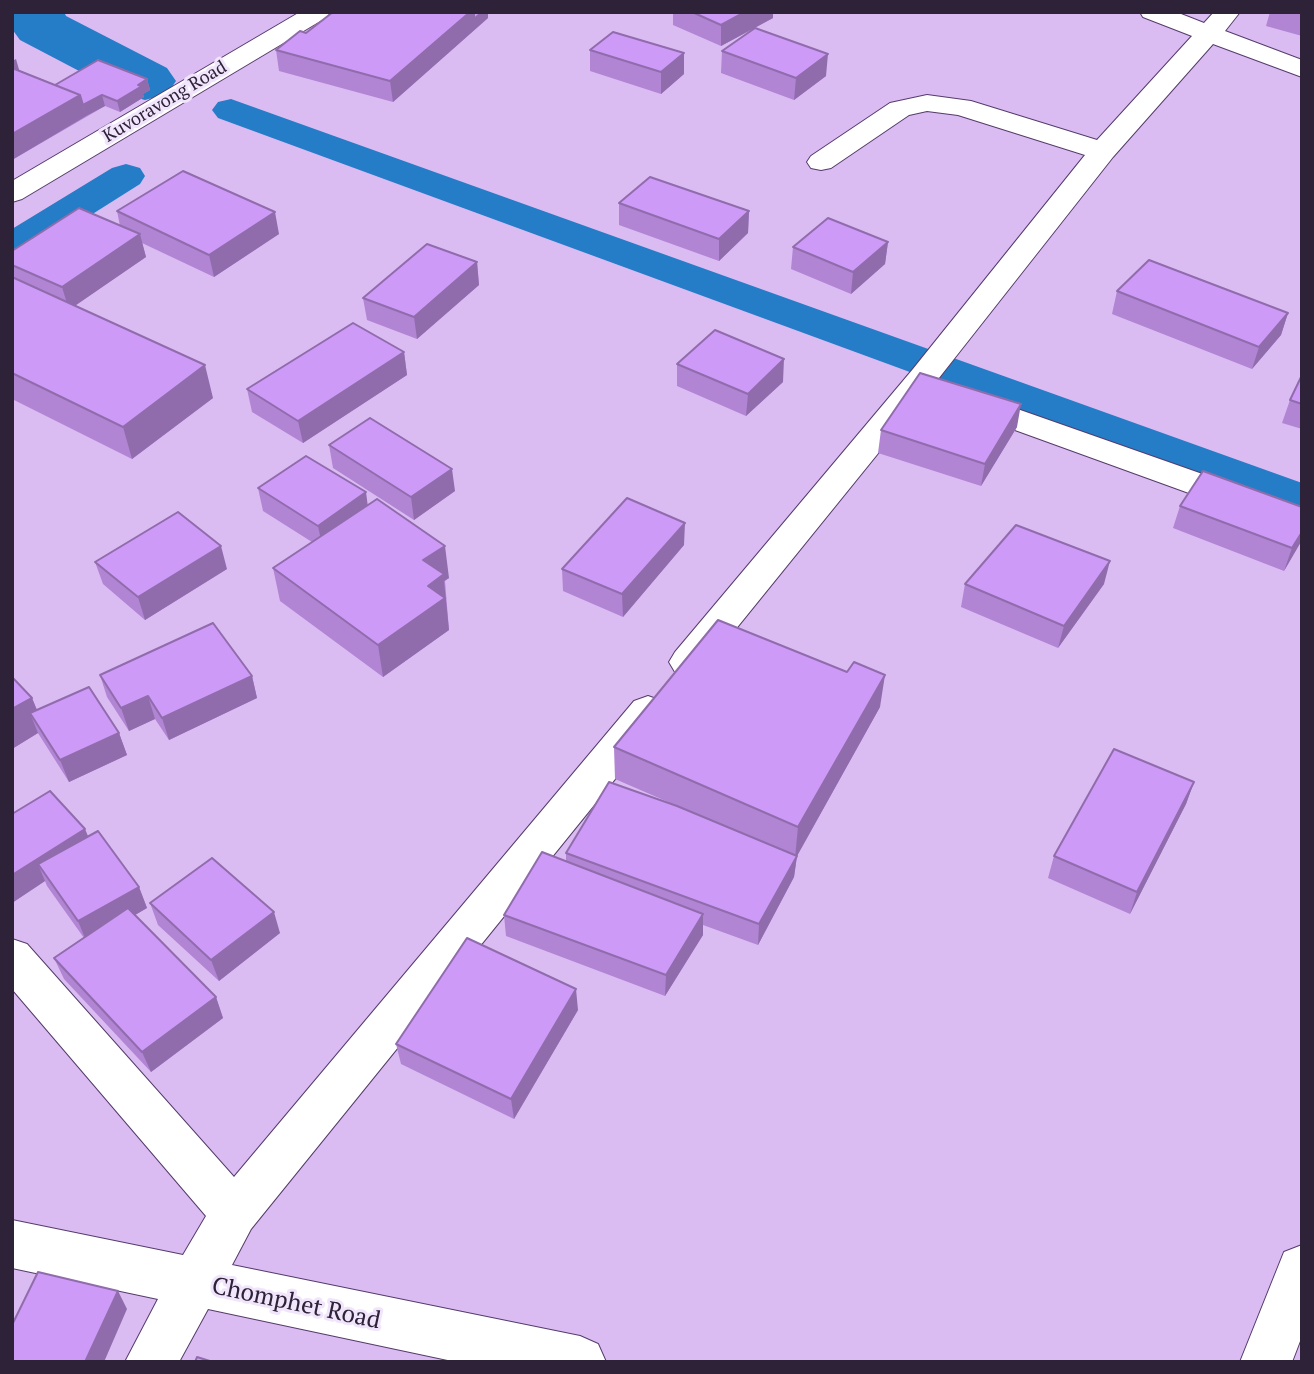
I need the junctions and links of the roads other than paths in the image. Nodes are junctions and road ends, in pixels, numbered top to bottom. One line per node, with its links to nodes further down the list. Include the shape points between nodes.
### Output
1 (318, 12): 8 (street, Kuvoravong Road)
2 (1152, 12): 4 (street)
3 (1228, 12): 4 (street)
4 (1209, 35): 5 (street); 6 (street)
5 (1302, 69)
6 (1102, 151): 7 (street, via 961,107 927,103 900,109); 9 (street)
7 (821, 162)
8 (12, 193)
9 (927, 372): 10 (street); 12 (street)
10 (1302, 522)
11 (12, 957): 12 (street)
12 (234, 1213): 15 (street)
13 (12, 1244): 15 (street, Chomphet Road)
14 (1302, 1269): 18 (street)
15 (196, 1283): 16 (street); 17 (street, Chomphet Road)
16 (151, 1362)
17 (580, 1362)
18 (1266, 1362)

